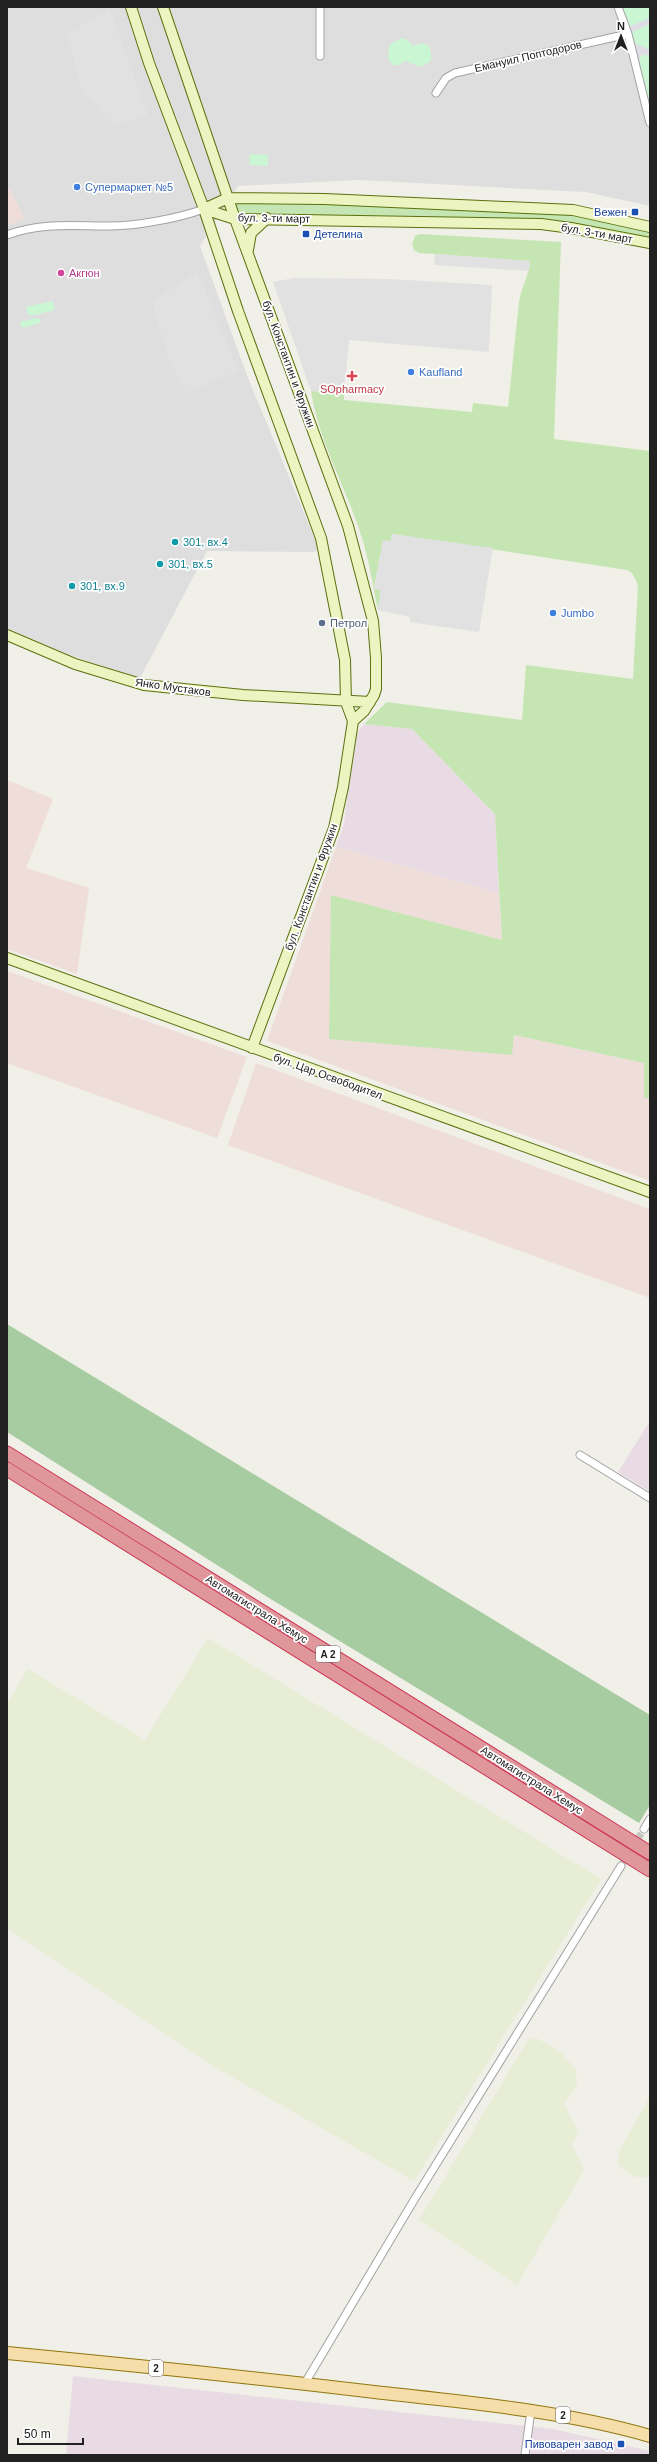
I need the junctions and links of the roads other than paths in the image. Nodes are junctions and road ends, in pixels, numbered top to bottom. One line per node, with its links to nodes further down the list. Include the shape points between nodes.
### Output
1 (131, 7): 10 (street, бул. Константин и Фружин, via 149,63)
2 (162, 7): 9 (street, бул. Константин и Фружин)
3 (320, 7): 6 (street)
4 (618, 7): 5 (street)
5 (628, 34): 7 (street, Емануил Поптодоров, via 455,73 446,78); 8 (street)
6 (320, 56)
7 (436, 92)
8 (650, 123)
9 (228, 198): 10 (street, бул. 3-ти март); 12 (street, бул. Константин и Фружин); 13 (street, бул. 3-ти март, via 573,210)
10 (204, 209): 12 (street, бул. 3-ти март); 14 (street, via 182,216 113,226 46,225 25,228); 18 (street, бул. Константин и Фружин, via 238,311 321,538 345,660)
11 (267, 218): 12 (street, бул. 3-ти март); 15 (street, бул. 3-ти март, via 541,224); 16 (street, via 251,233)
12 (236, 219): 16 (street, бул. Константин и Фружин)
13 (650, 227)
14 (7, 235)
15 (650, 243)
16 (248, 250): 19 (street, бул. Константин и Фружин, via 348,526 373,621 376,689)
17 (7, 635): 18 (street, Янко Мустаков, via 75,664 144,685)
18 (346, 702): 19 (street, Янко Мустаков); 20 (street, бул. Константин и Фружин)
19 (370, 702): 20 (street, бул. Константин и Фружин)
20 (353, 721): 22 (street, бул. Константин и Фружин, via 334,828)
21 (7, 958): 22 (street, бул. Цар Освободител)
22 (252, 1048): 23 (street, бул. Цар Освободител)
23 (650, 1192)
24 (7, 1453): 30 (highway, Автомагистрала Хемус / A 2)
25 (580, 1455): 27 (street)
26 (7, 1470): 32 (highway, Автомагистрала Хемус / A 2)
27 (650, 1498)
28 (650, 1820): 29 (street)
29 (644, 1829)
30 (650, 1853)
31 (621, 1866): 34 (street, via 414,2200)
32 (650, 1870)
33 (7, 2353): 34 (main road, 2)
34 (305, 2383): 35 (main road, 2)
35 (531, 2410): 36 (main road, 2, via 594,2421); 37 (street)
36 (650, 2436)
37 (525, 2455)

